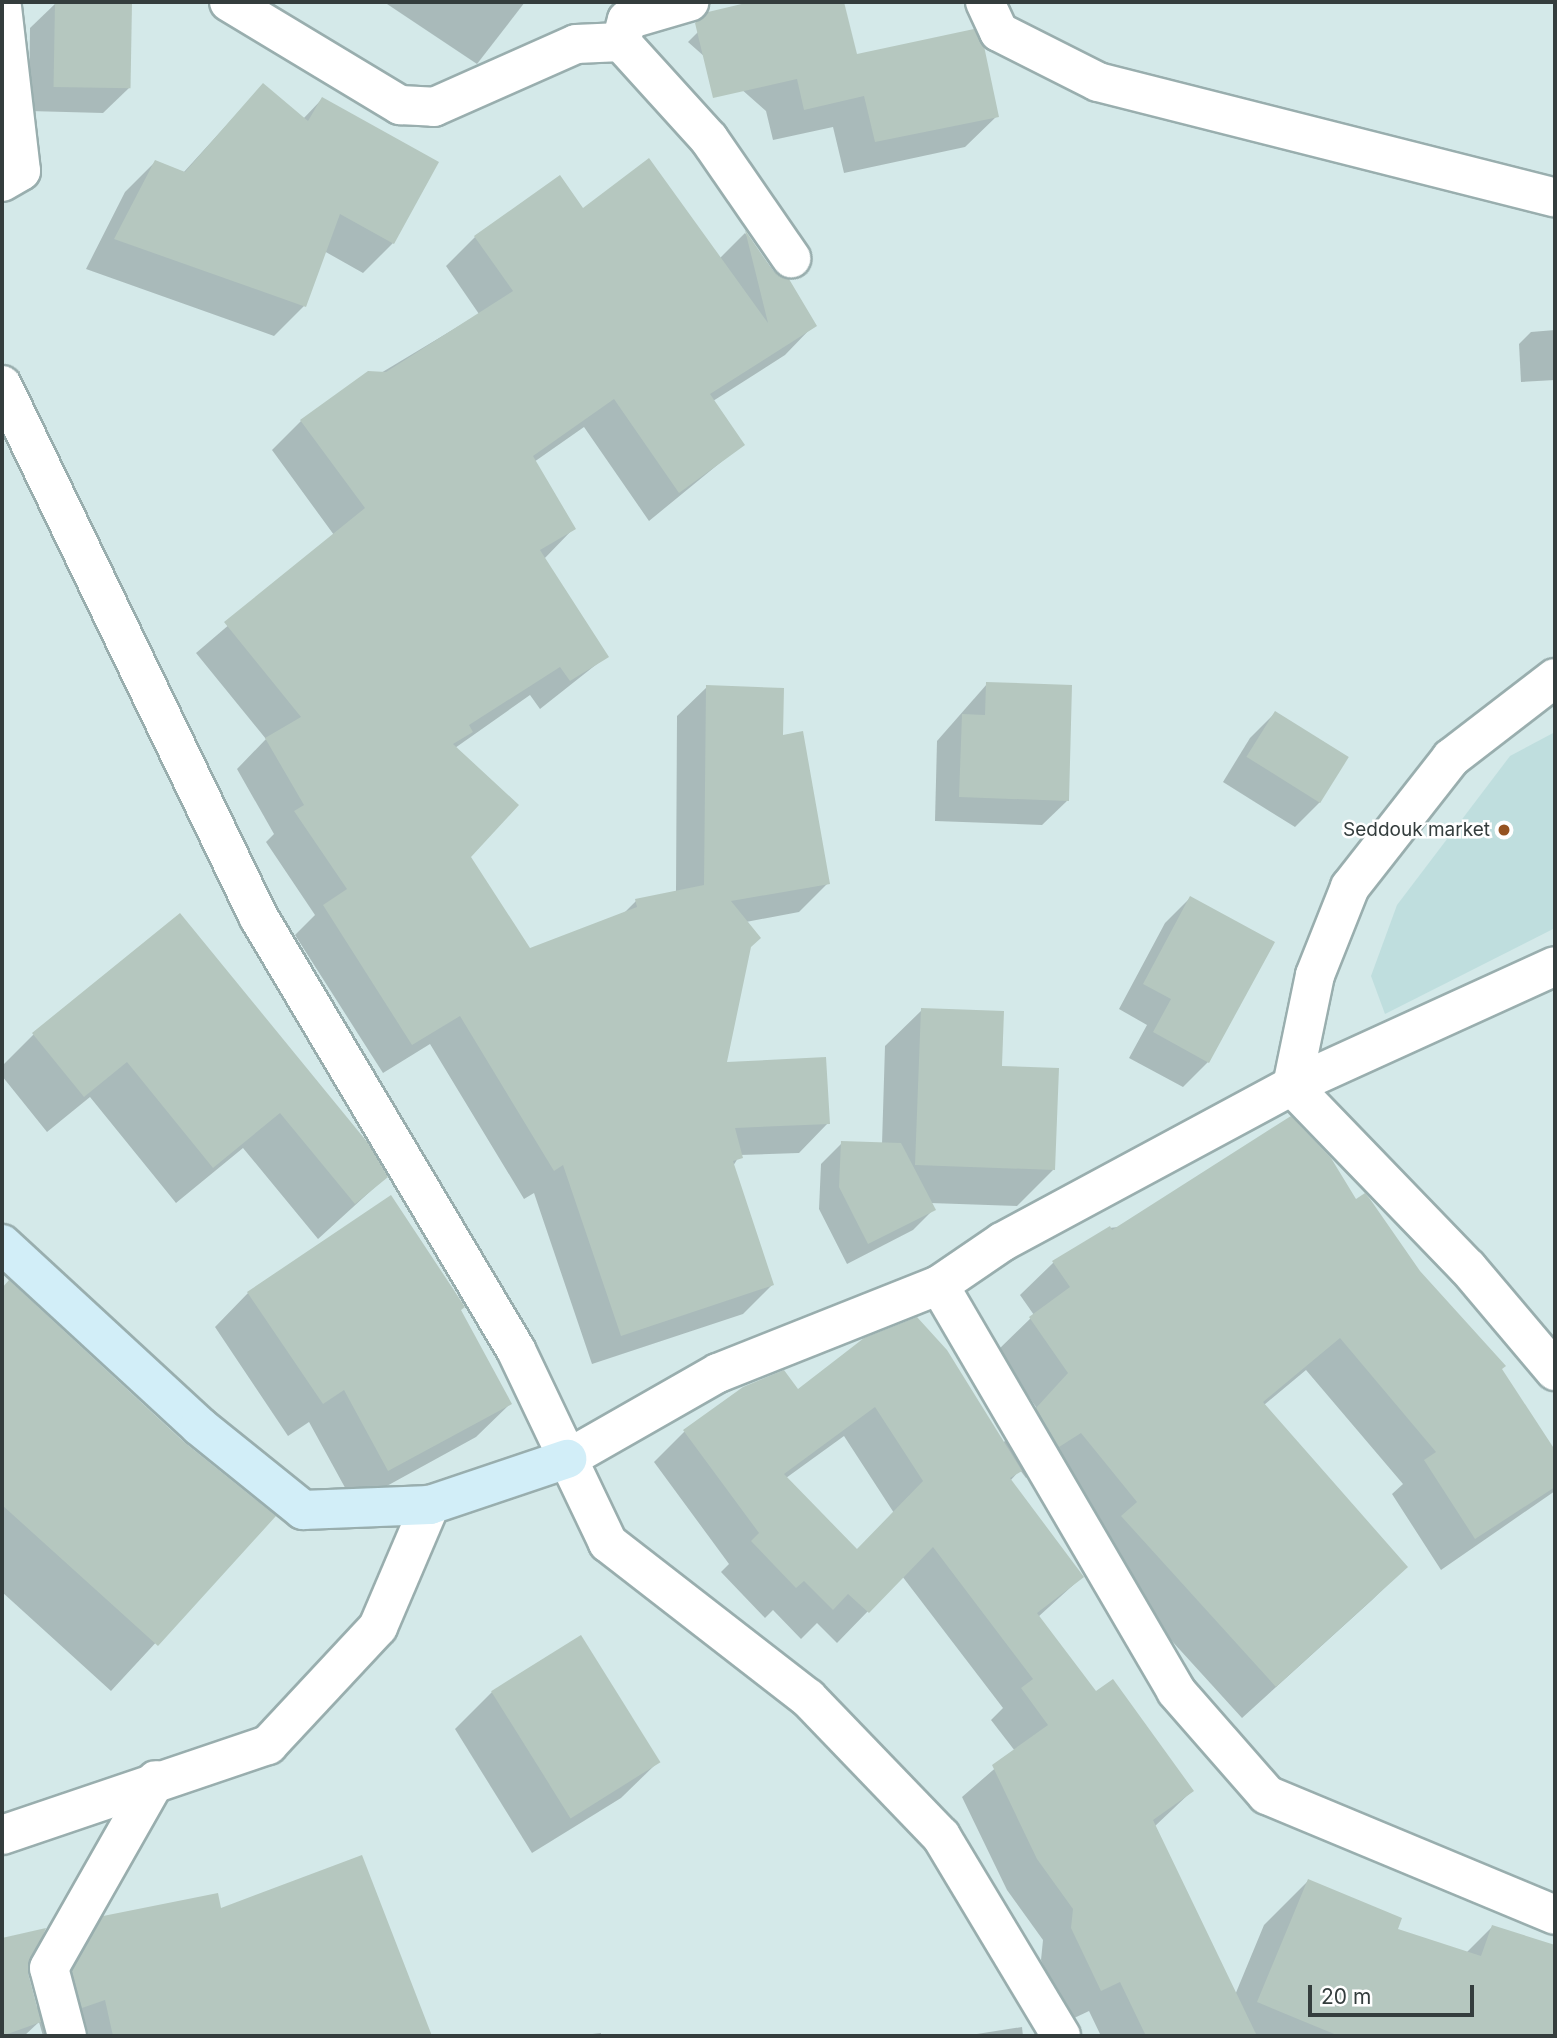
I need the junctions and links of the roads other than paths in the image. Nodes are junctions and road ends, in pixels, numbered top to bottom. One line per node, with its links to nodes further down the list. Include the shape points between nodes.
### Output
1 (229, 2): 5 (street, via 400,105 461,99)
2 (689, 2): 5 (street)
3 (985, 2): 7 (street, via 999,32 1098,82)
4 (2, 7): 6 (street, via 22,171)
5 (618, 21): 8 (street, via 709,139)
6 (2, 182)
7 (1555, 198)
8 (791, 258)
9 (2, 384): 16 (street, via 258,915 488,1301)
10 (1555, 678): 12 (street, via 1451,758 1350,887 1315,975)
11 (1555, 966): 12 (street)
12 (1292, 1086): 14 (street, via 1002,1242); 15 (street, via 1468,1268)
13 (2, 1244): 17 (street, via 199,1426 303,1510)
14 (939, 1285): 16 (street, via 718,1373); 20 (street, via 1176,1691 1267,1795)
15 (1555, 1370)
16 (567, 1460): 17 (street); 22 (street, via 608,1543 808,1698 941,1836)
17 (430, 1505): 18 (street, via 378,1627 268,1745)
18 (156, 1780): 19 (street); 21 (street, via 49,1968)
19 (2, 1835)
20 (1555, 1914)
21 (67, 2036)
22 (1061, 2036)

